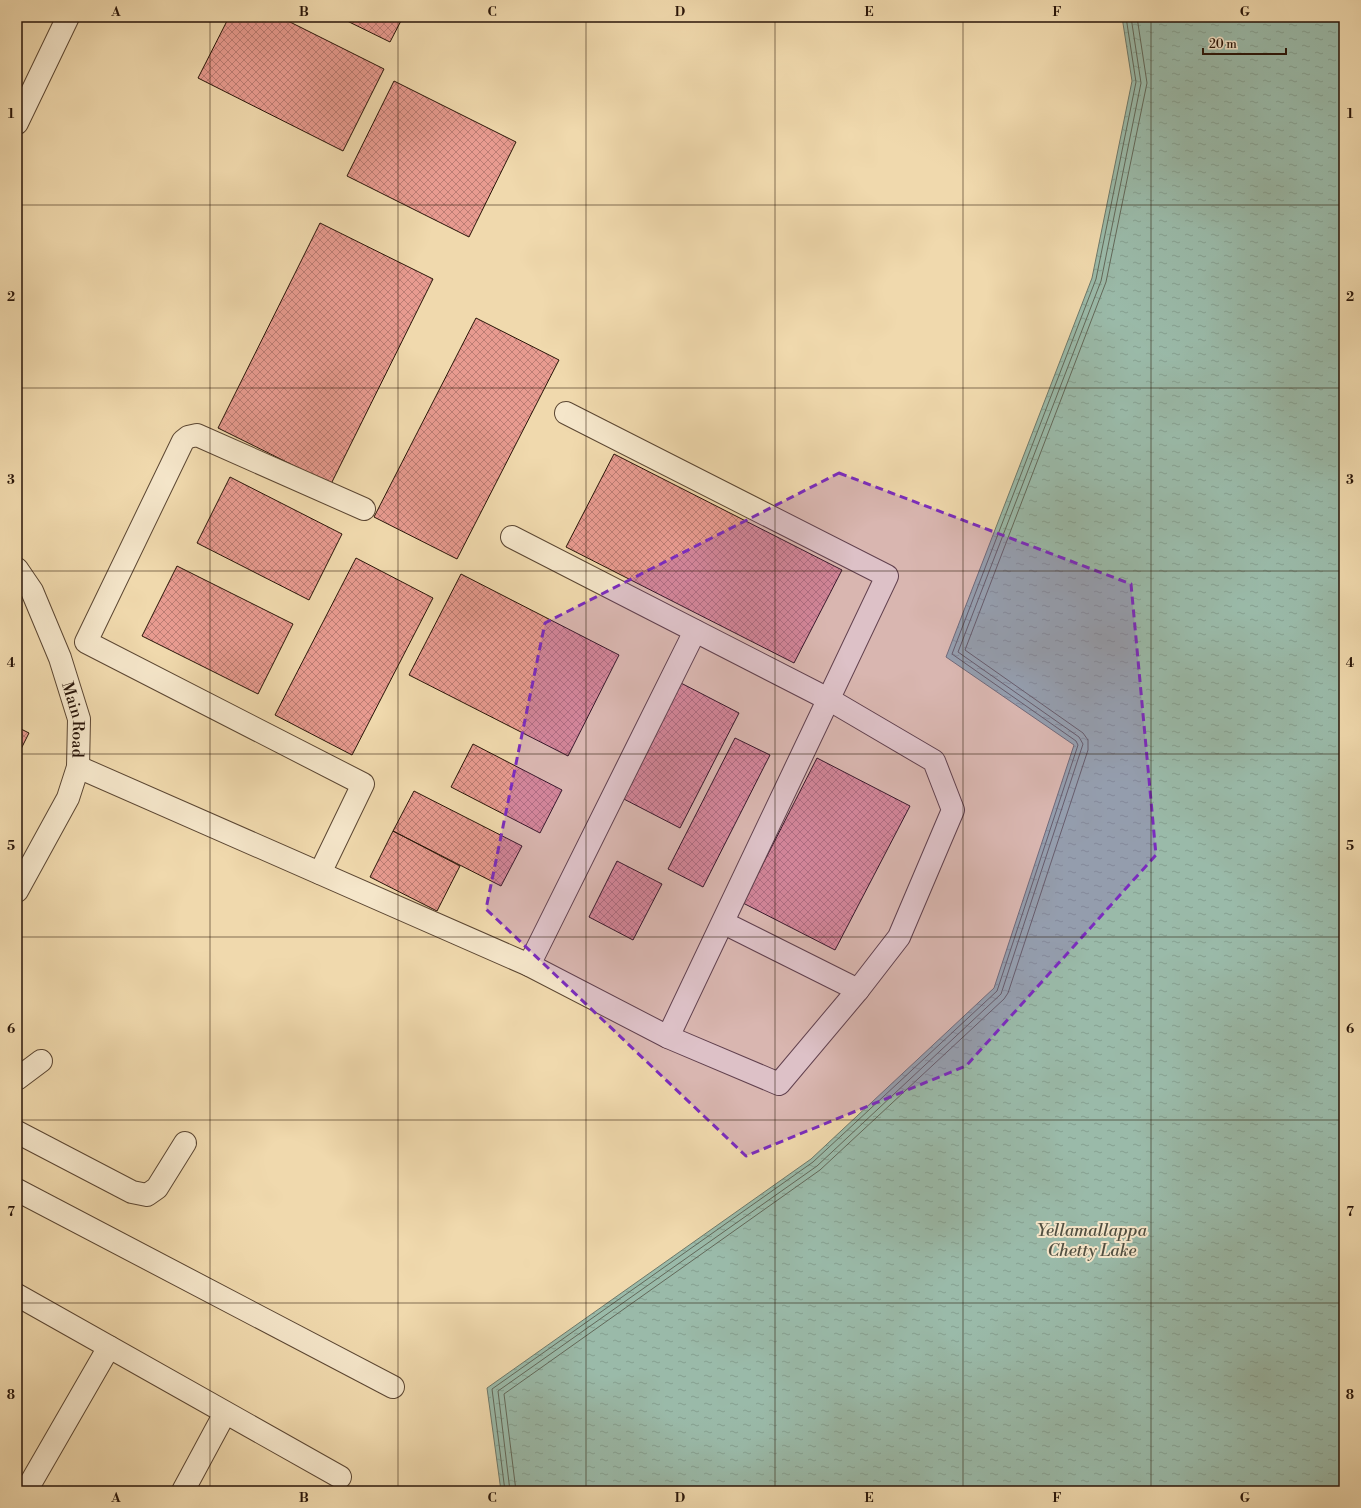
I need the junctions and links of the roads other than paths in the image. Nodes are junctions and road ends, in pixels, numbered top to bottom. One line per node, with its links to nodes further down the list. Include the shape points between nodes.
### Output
1 (68, 17): 2 (street)
2 (17, 123)
3 (566, 413): 8 (street, via 888,576)
4 (364, 509): 10 (street, via 197,435 188,437 183,441 86,642 363,784)
5 (512, 537): 7 (street)
6 (18, 572): 9 (street, Main Road, via 32,591 60,658 77,711)
7 (695, 631): 8 (street); 13 (street)
8 (830, 700): 12 (street); 14 (street, via 934,761 953,810 898,937)
9 (78, 767): 10 (street); 11 (street, Main Road, via 68,798)
10 (320, 873): 13 (street)
11 (17, 891)
12 (724, 923): 14 (street); 15 (street)
13 (529, 965): 15 (street)
14 (858, 990): 15 (street, via 779,1084)
15 (668, 1037)
16 (41, 1061): 17 (street)
17 (17, 1079)
18 (17, 1132): 19 (street, via 132,1192 147,1195 157,1188)
19 (184, 1143)
20 (17, 1190): 23 (street)
21 (17, 1295): 22 (street)
22 (109, 1347): 24 (street); 26 (street)
23 (393, 1387)
24 (225, 1413): 25 (street); 27 (street)
25 (340, 1477)
26 (26, 1491)
27 (183, 1491)

